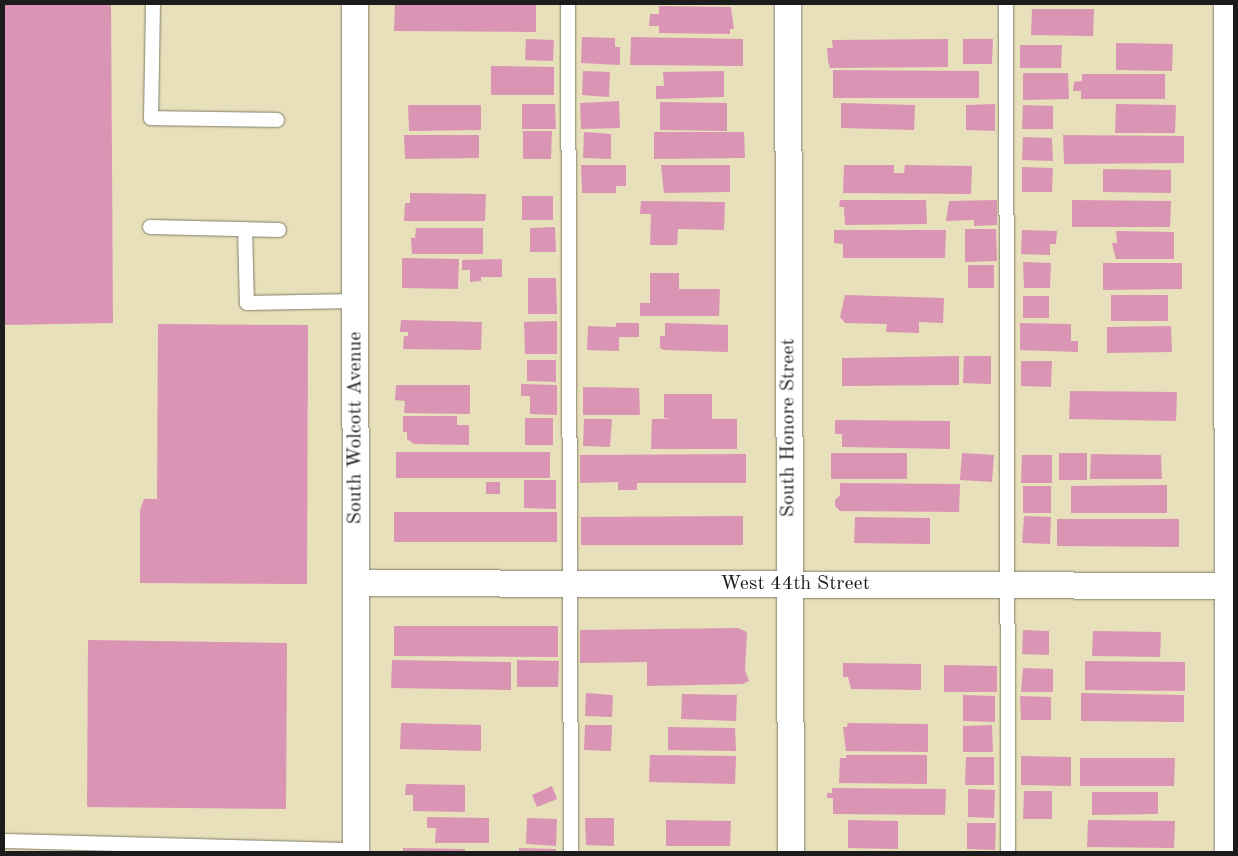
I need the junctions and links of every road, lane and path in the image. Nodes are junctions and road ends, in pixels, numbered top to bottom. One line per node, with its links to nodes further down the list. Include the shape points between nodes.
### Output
1 (153, 4): 7 (lane, via 152,118)
2 (354, 4): 11 (street, South Wolcott Avenue)
3 (568, 4): 13 (lane)
4 (788, 4): 14 (street, South Honore Street)
5 (1006, 4): 15 (lane)
6 (1227, 4): 16 (street)
7 (277, 120)
8 (150, 227): 9 (lane)
9 (245, 229): 10 (lane); 11 (lane, via 247,303)
10 (280, 230)
11 (355, 301): 12 (street, South Wolcott Avenue)
12 (356, 583): 13 (street, West 44th Street); 18 (street, South Wolcott Avenue)
13 (570, 583): 14 (street, West 44th Street); 19 (lane)
14 (790, 584): 15 (street, West 44th Street); 20 (street, South Honore Street)
15 (1007, 585): 16 (street, West 44th Street); 21 (lane)
16 (1231, 586): 22 (street)
17 (4, 841): 18 (lane)
18 (356, 851)
19 (571, 852)
20 (791, 852)
21 (1008, 852)
22 (1228, 852)

